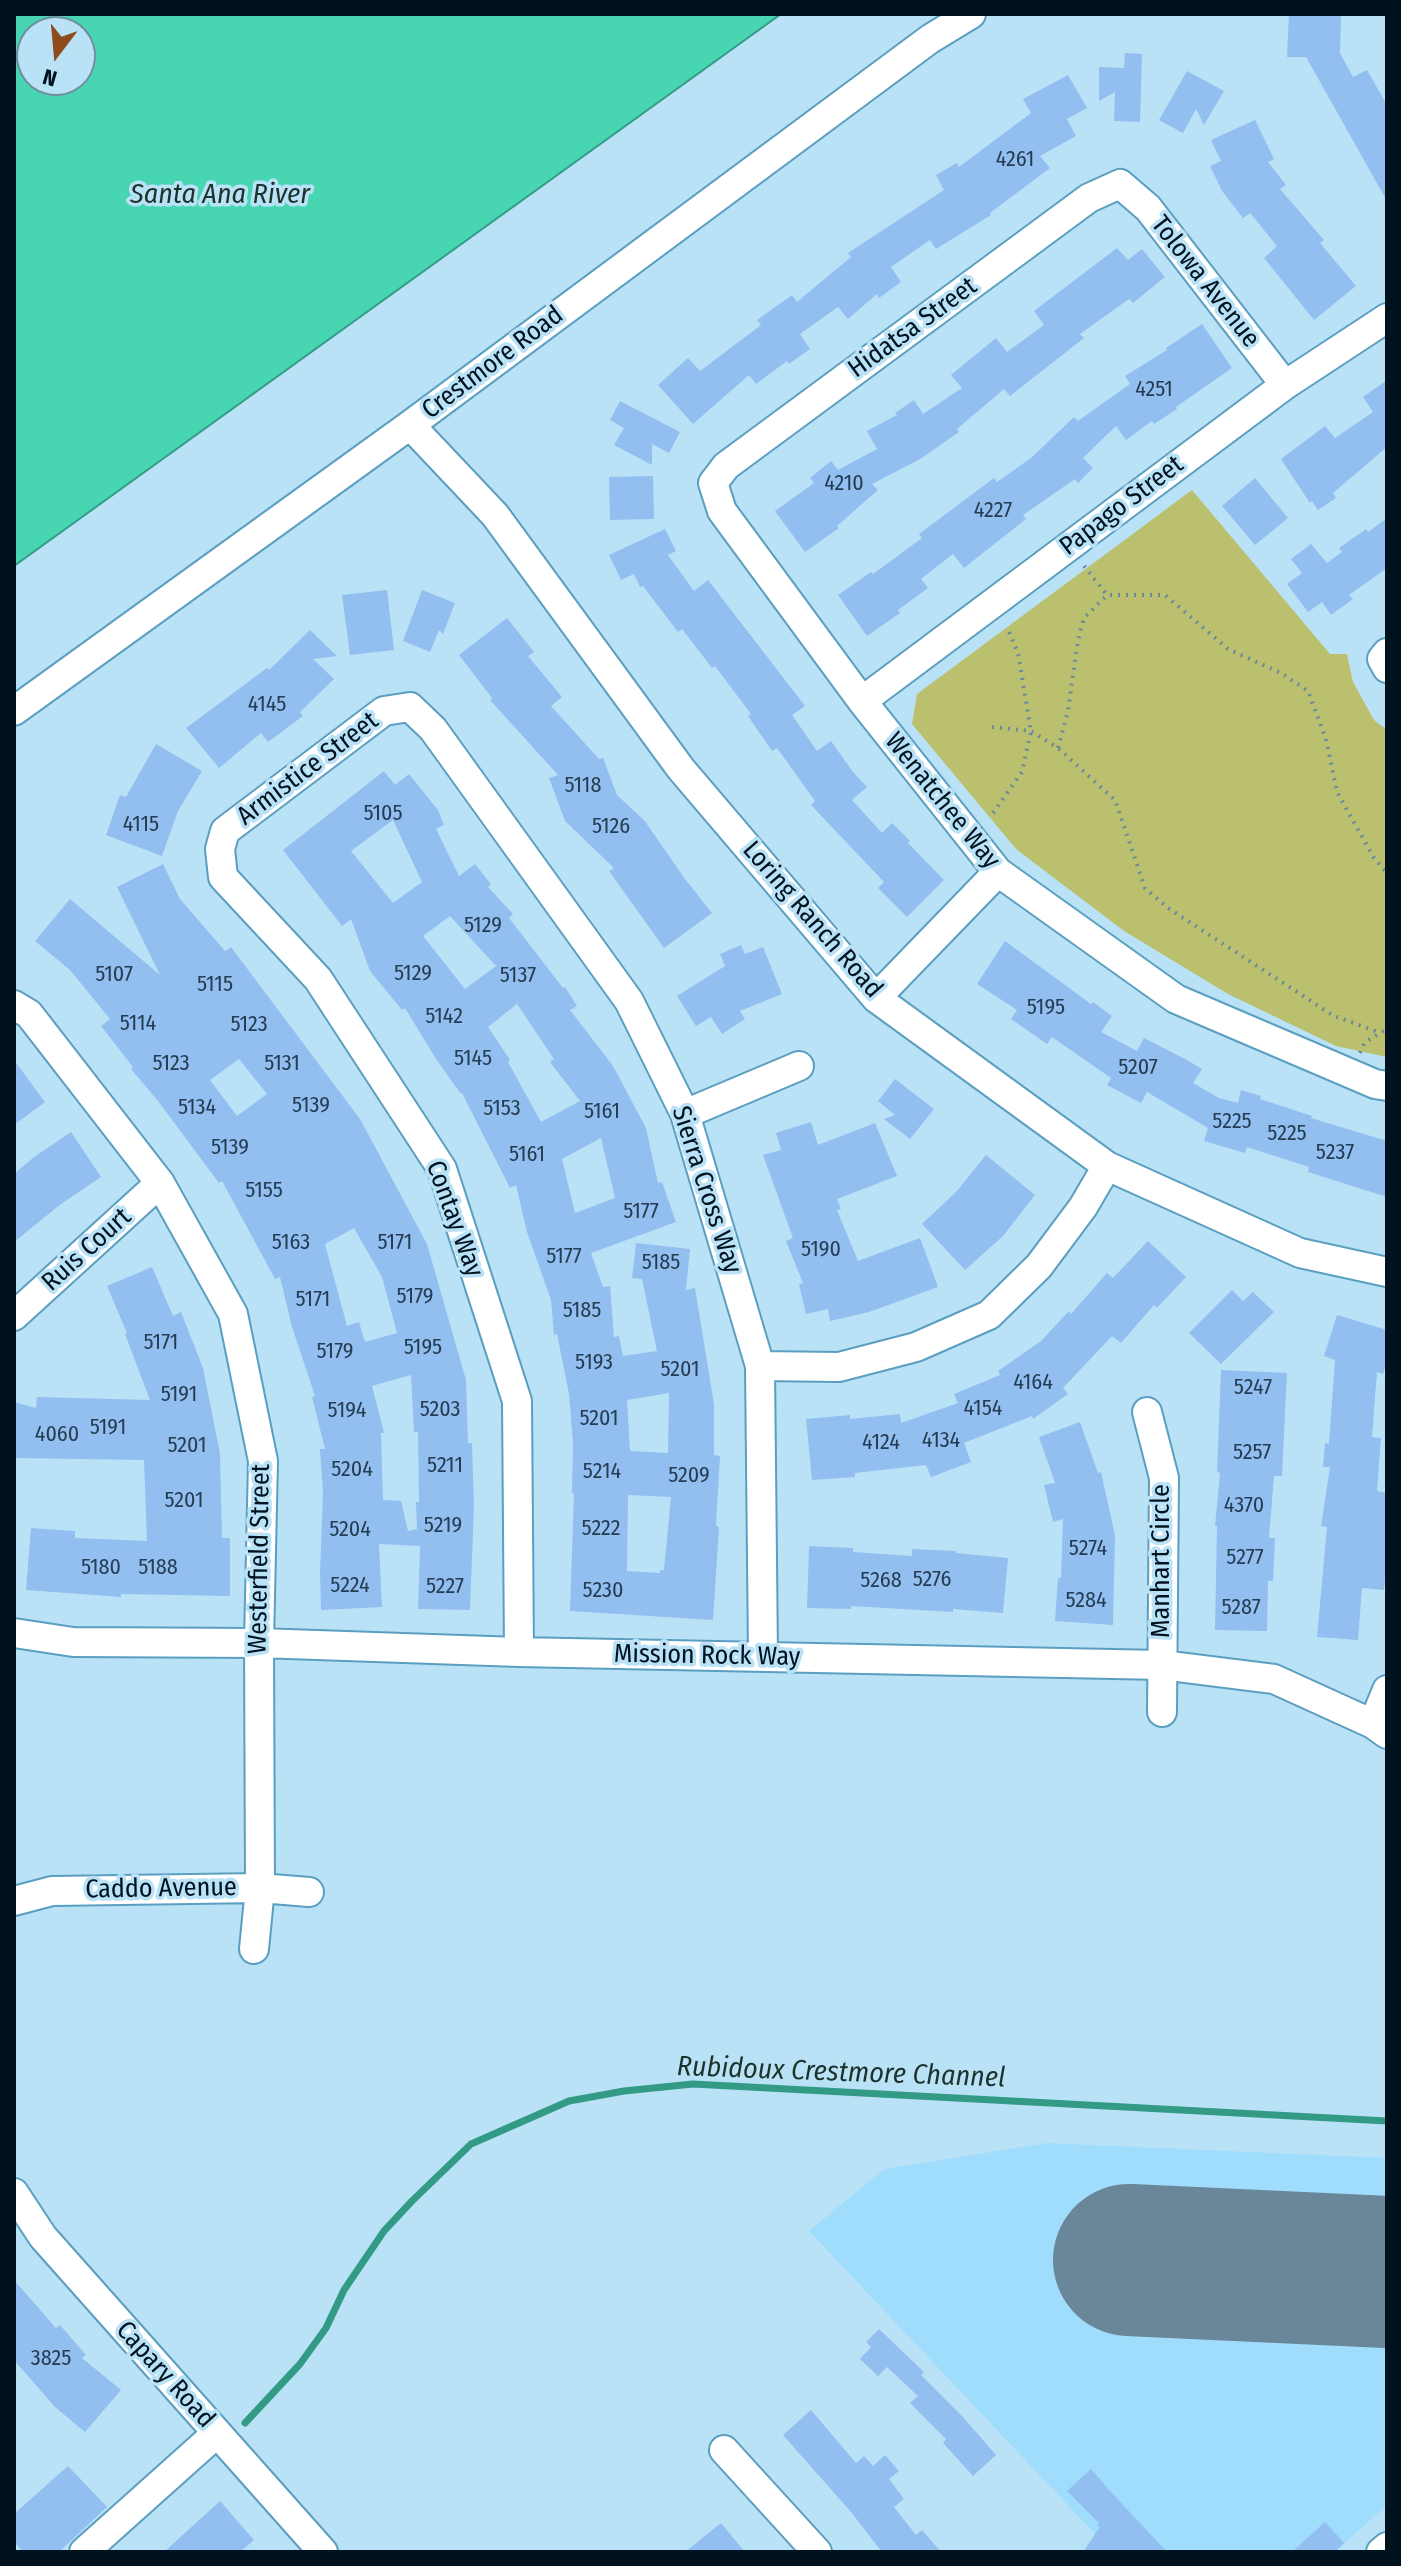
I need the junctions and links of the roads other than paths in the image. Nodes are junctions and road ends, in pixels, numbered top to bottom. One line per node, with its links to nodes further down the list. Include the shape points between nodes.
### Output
1 (971, 14): 5 (street, Crestmore Road, via 930,39)
2 (1120, 184): 4 (street, Tolowa Avenue, via 1148,208); 6 (street, Hidatsa Street, via 1089,198 726,466)
3 (1387, 318): 4 (street, Papago Street)
4 (1285, 385): 7 (street, Papago Street)
5 (410, 425): 9 (street, Crestmore Road); 12 (street, Loring Ranch Road, via 495,515 681,769)
6 (713, 483): 7 (street, Wenatchee Way, via 722,511)
7 (862, 701): 11 (street, Wenatchee Way)
8 (410, 707): 10 (street, Armistice Street, via 384,711 225,831); 16 (street, Sierra Cross Way, via 433,729 629,1001)
9 (14, 711)
10 (220, 849): 25 (street, Contay Way, via 223,877 318,979 442,1169 517,1401)
11 (998, 872): 12 (street); 15 (street, Wenatchee Way, via 1176,999)
12 (876, 998): 17 (street, Loring Ranch Road)
13 (14, 1005): 18 (street, Westerfield Street, via 29,1014)
14 (799, 1066): 16 (street)
15 (1387, 1086)
16 (685, 1114): 21 (street, Sierra Cross Way)
17 (1107, 1166): 19 (street, Loring Ranch Road, via 1300,1253); 21 (street, via 1039,1266 989,1315 916,1347 839,1367)
18 (160, 1183): 20 (street, Ruis Court); 24 (street, Westerfield Street, via 233,1314 263,1461)
19 (1387, 1272)
20 (14, 1316)
21 (760, 1366): 26 (street, Sierra Cross Way)
22 (1147, 1412): 27 (street, Manhart Circle, via 1164,1478)
23 (14, 1633): 24 (street, Mission Rock Way, via 73,1642)
24 (259, 1643): 25 (street, Mission Rock Way); 31 (street, Westerfield Street)
25 (519, 1652): 26 (street, Mission Rock Way)
26 (763, 1657): 27 (street, Mission Rock Way)
27 (1162, 1665): 29 (street, Manhart Circle); 30 (street, Mission Rock Way, via 1274,1679)
28 (1387, 1690): 30 (street)
29 (1162, 1712)
30 (1380, 1729)
31 (260, 1888): 32 (street, Caddo Avenue); 33 (street, Caddo Avenue, via 52,1891); 34 (street, Westerfield Street)
32 (309, 1892)
33 (14, 1901)
34 (254, 1949)
35 (14, 2193): 36 (street, Capary Road, via 43,2237)
36 (217, 2433): 39 (street); 40 (street, Capary Road)
37 (724, 2450): 41 (street)
38 (1387, 2547): 42 (street)
39 (84, 2552)
40 (323, 2552)
41 (817, 2552)
42 (1381, 2552)

